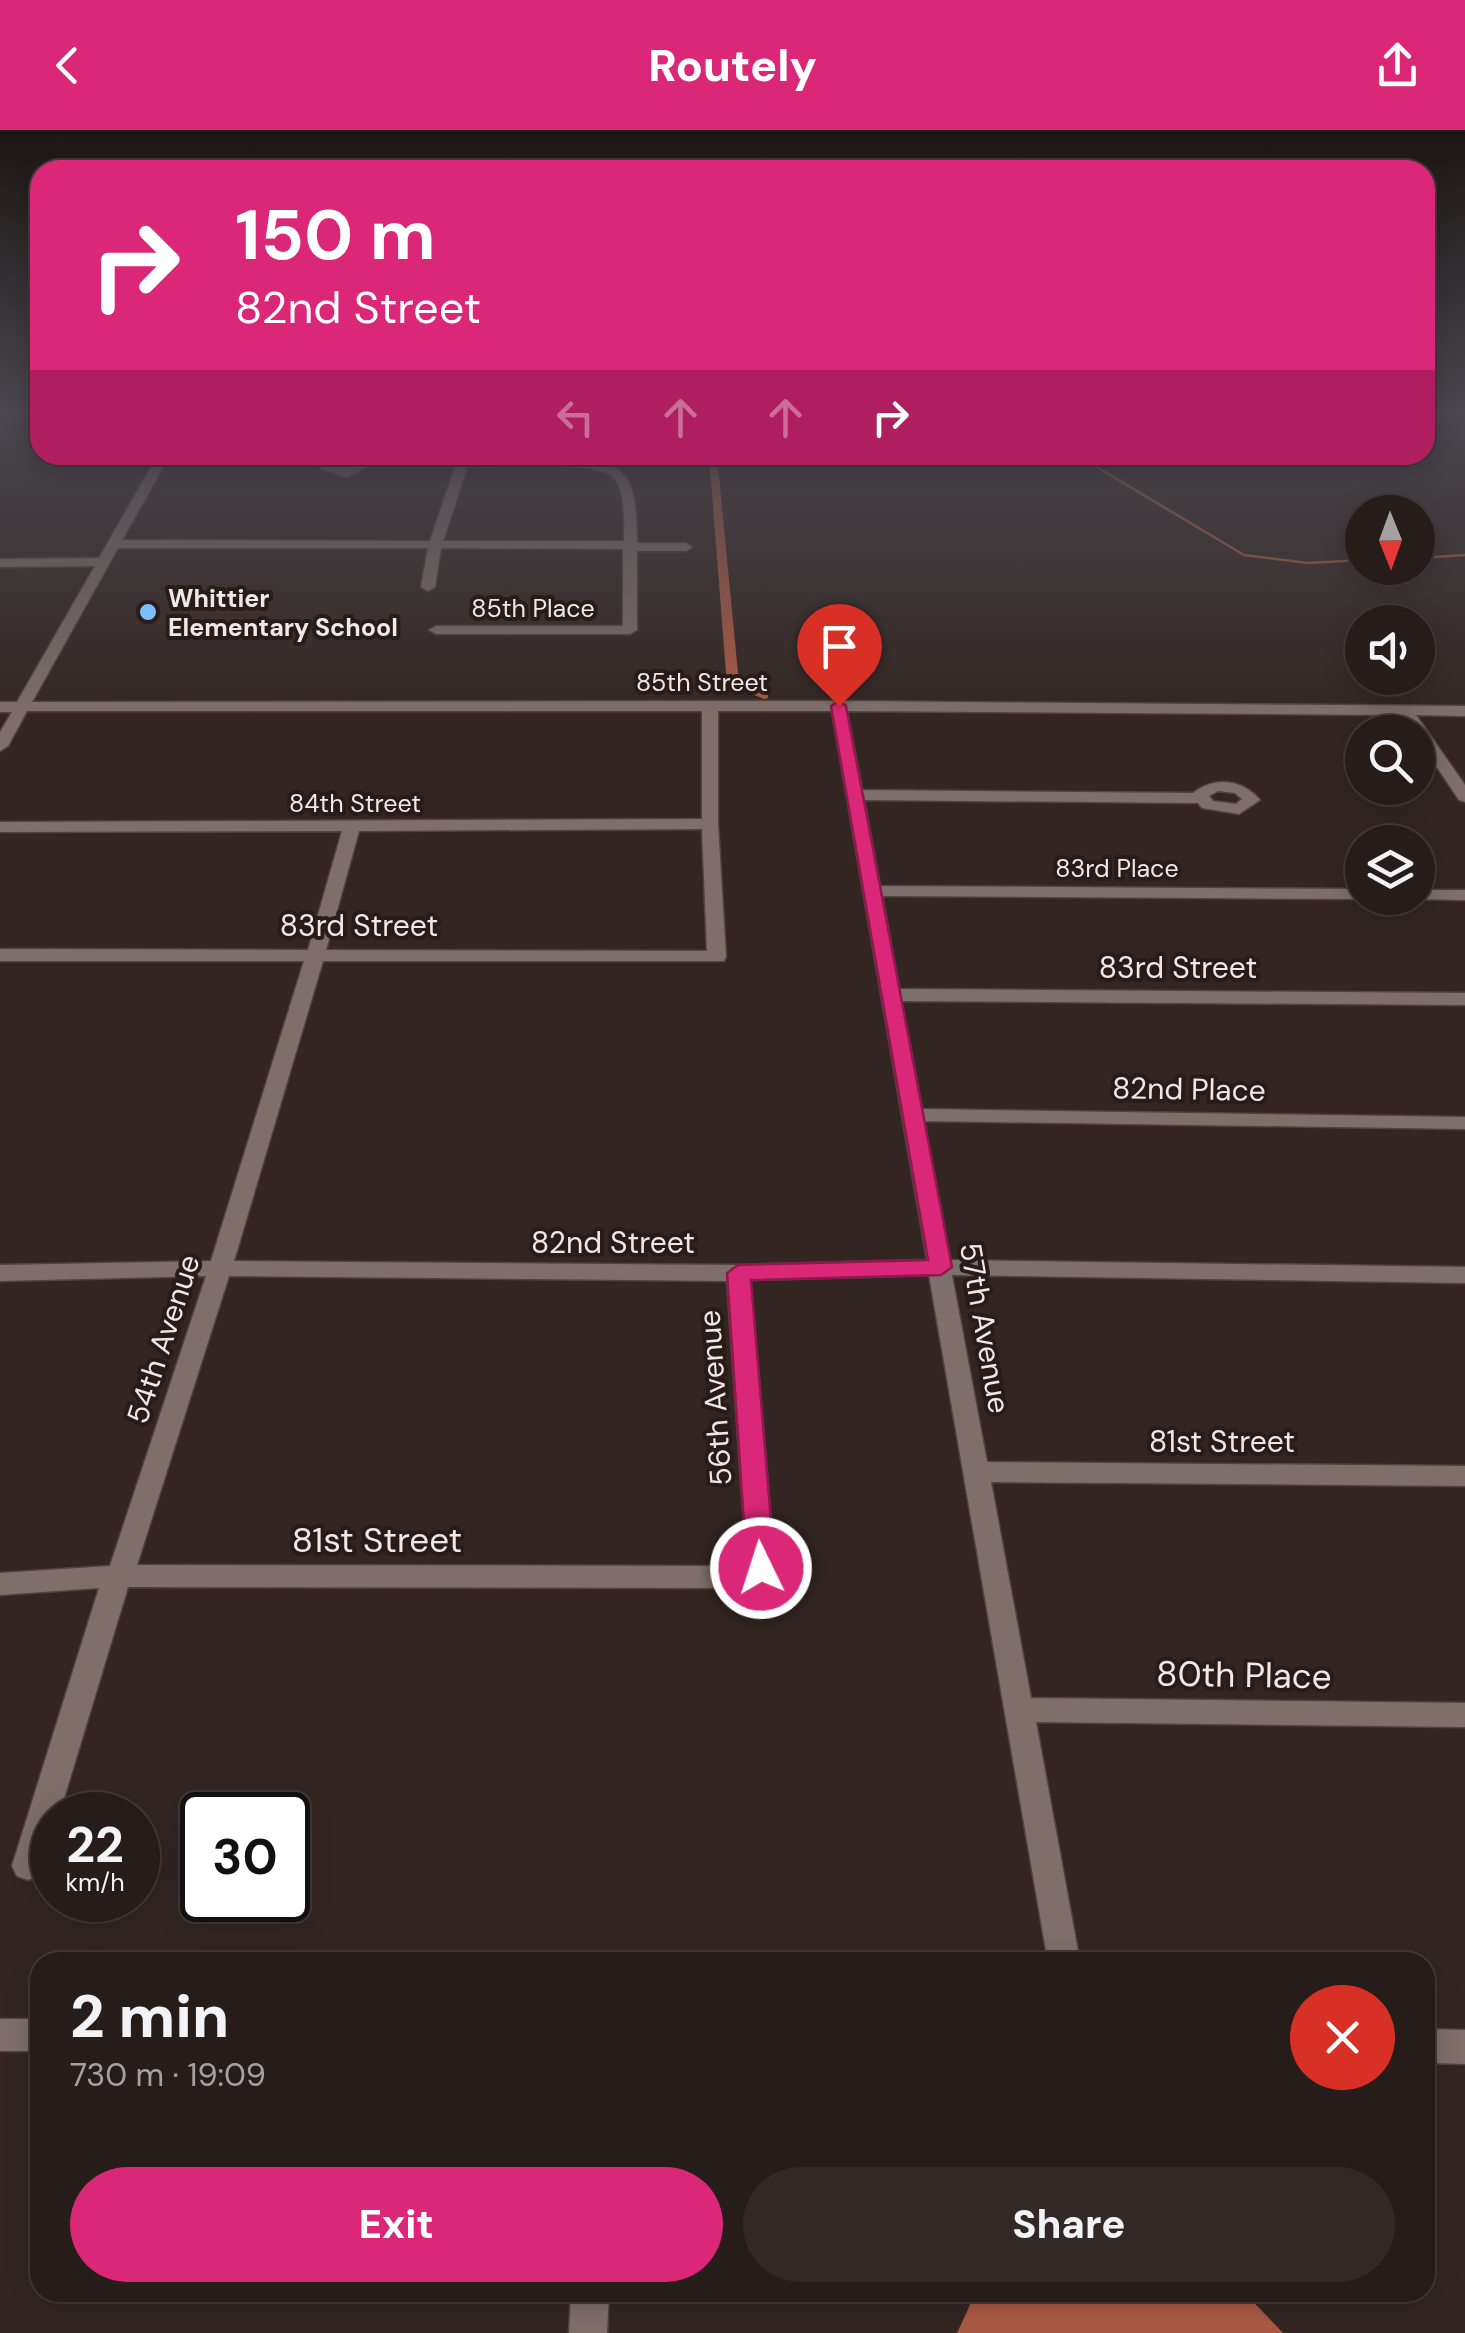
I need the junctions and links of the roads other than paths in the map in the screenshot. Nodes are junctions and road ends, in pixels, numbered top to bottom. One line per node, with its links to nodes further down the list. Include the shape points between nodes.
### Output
1 (129, 515): 4 (street)
2 (445, 515): 5 (street)
3 (629, 515): 6 (street)
4 (112, 544): 5 (street); 8 (street)
5 (435, 545): 6 (street); 10 (street)
6 (628, 546): 7 (street); 11 (street, 85th Place, via 630,630)
7 (686, 547)
8 (102, 562): 9 (street); 14 (street)
9 (0, 564)
10 (428, 586)
11 (436, 630)
12 (839, 706): 15 (street, 85th Street); 16 (street, 85th Street); 19 (street, 57th Avenue)
13 (0, 707): 14 (street, 85th Street)
14 (22, 707): 15 (street, 85th Street); 18 (street)
15 (710, 707): 22 (street)
16 (1405, 710): 17 (street, 85th Street); 20 (street)
17 (1465, 711)
18 (0, 746)
19 (853, 795): 21 (street); 25 (street, 57th Avenue)
20 (1465, 797)
21 (1200, 798)
22 (710, 824): 24 (street, 84th Street); 30 (street, 83rd Street, via 718,957)
23 (0, 827): 24 (street, 84th Street)
24 (350, 828): 30 (street, 54th Avenue)
25 (870, 891): 26 (street, 83rd Place); 31 (street, 57th Avenue)
26 (1345, 894)
27 (1435, 894): 28 (street)
28 (1465, 895)
29 (0, 954): 30 (street, 83rd Street)
30 (317, 955): 36 (street, 54th Avenue)
31 (892, 995): 32 (street, 83rd Street); 33 (street, 57th Avenue)
32 (1465, 999)
33 (913, 1115): 34 (street, 82nd Place); 35 (street, 57th Avenue)
34 (1465, 1122)
35 (941, 1267): 38 (street, 82nd Street); 39 (street, 82nd Street); 40 (street, 57th Avenue)
36 (221, 1268): 37 (street, 82nd Street); 38 (street, 82nd Street); 42 (street, 54th Avenue)
37 (0, 1272)
38 (738, 1273): 43 (street, 56th Avenue, via 761,1568)
39 (1465, 1276)
40 (978, 1472): 41 (street, 81st Street); 45 (street, 57th Avenue)
41 (1465, 1476)
42 (120, 1576): 43 (street, 81st Street); 44 (street, 81st Street); 47 (street, 54th Avenue)
43 (754, 1577)
44 (0, 1584)
45 (1021, 1710): 46 (street, 80th Place); 48 (street, 57th Avenue)
46 (1465, 1714)
47 (28, 1866)
48 (1062, 1952)
49 (0, 2035): 50 (street)
50 (30, 2035)
51 (1435, 2046): 52 (street)
52 (1465, 2046)
53 (590, 2302): 54 (street)
54 (588, 2333)

